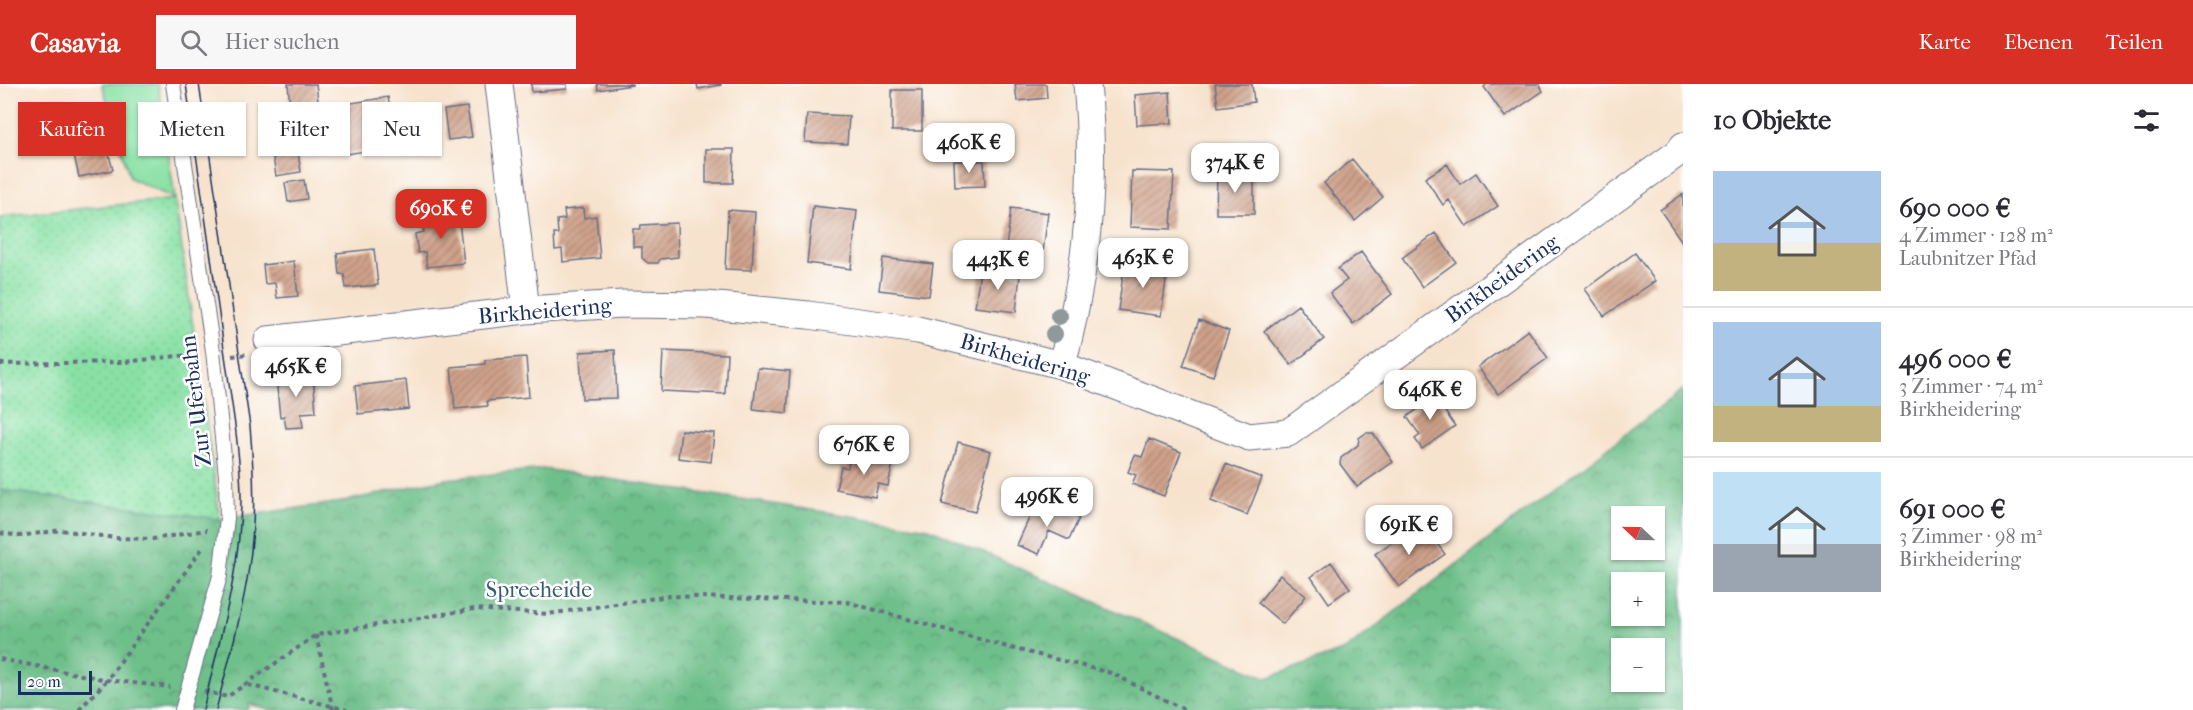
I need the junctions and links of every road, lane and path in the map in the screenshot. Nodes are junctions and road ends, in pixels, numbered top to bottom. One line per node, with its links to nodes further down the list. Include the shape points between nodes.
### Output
1 (173, 84): 7 (lane, Zur Uferbahn)
2 (499, 84): 5 (street)
3 (1087, 84): 9 (street, via 1091,194 1087,239)
4 (1683, 146): 9 (street, Birkheidering, via 1288,433 1249,437)
5 (526, 310): 6 (street, Birkheidering); 9 (street, Birkheidering, via 623,304 799,314 918,330)
6 (268, 340)
7 (213, 351): 8 (path, via 123,362); 10 (lane, Zur Uferbahn)
8 (0, 364)
9 (1061, 365)
10 (227, 518): 11 (path); 17 (lane, Zur Uferbahn, via 220,576)
11 (217, 528): 12 (path, via 153,539 61,530 20,536); 15 (path)
12 (0, 533)
13 (316, 635): 16 (path); 18 (path); 22 (path, via 474,609 548,614 669,596 847,602 1112,674)
14 (0, 660): 15 (path)
15 (107, 680): 17 (path); 19 (path)
16 (247, 684): 17 (path, via 227,697); 18 (path)
17 (189, 689): 20 (lane, Zur Uferbahn)
18 (332, 708): 21 (path)
19 (79, 710)
20 (182, 710)
21 (347, 710)
22 (1185, 710)

